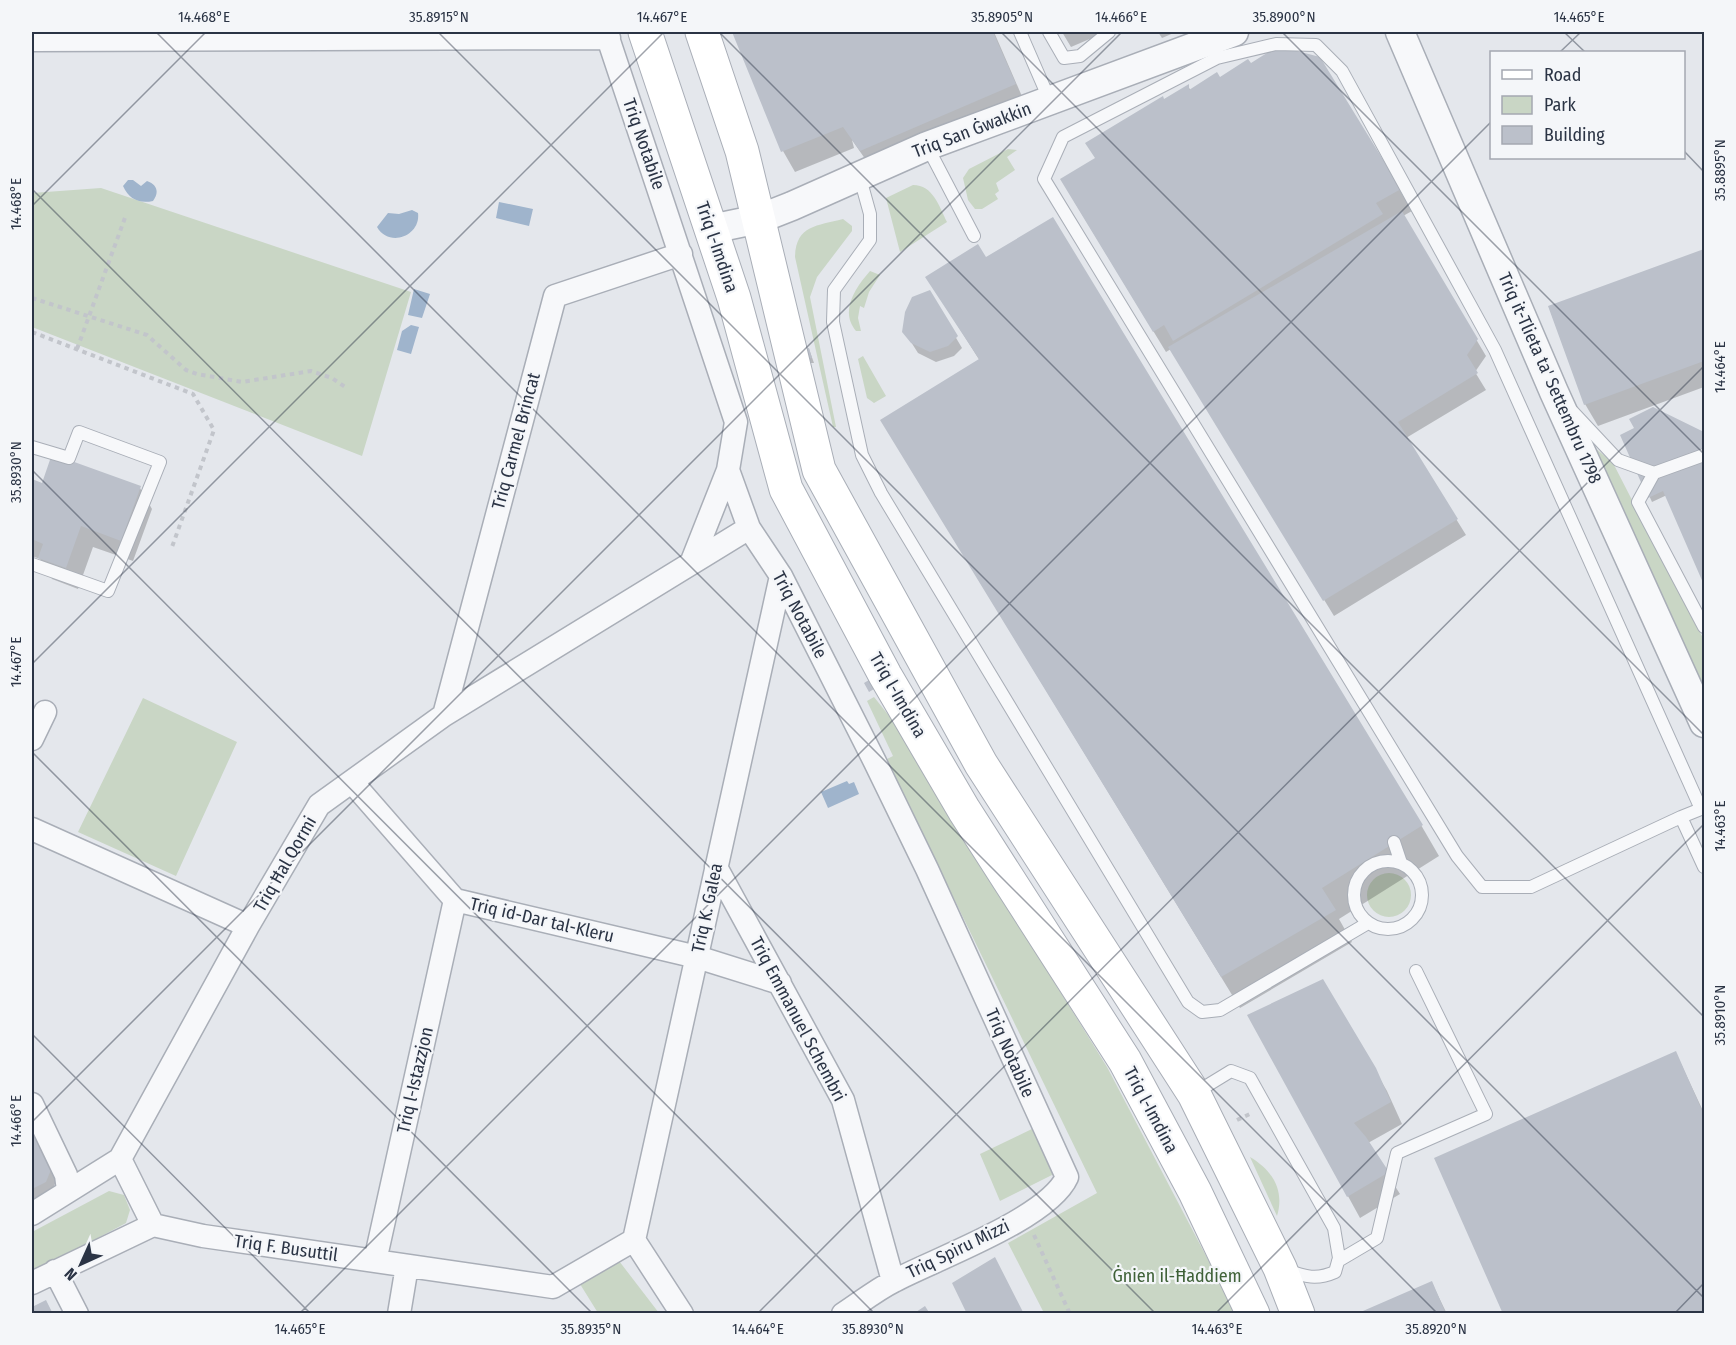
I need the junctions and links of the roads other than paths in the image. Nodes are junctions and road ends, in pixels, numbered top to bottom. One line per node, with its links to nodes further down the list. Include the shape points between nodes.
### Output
1 (645, 32): 15 (main road, Triq l-Imdina)
2 (702, 32): 14 (main road, via 739,141)
3 (1020, 32): 11 (lane)
4 (1049, 32): 5 (lane, via 1064,58 1080,56)
5 (1109, 32)
6 (1234, 32): 11 (street, Triq San Ġwakkin)
7 (1400, 32): 18 (street, Triq it-Tlieta ta' Settembru 1798)
8 (608, 35): 9 (street); 17 (street, Triq Notabile)
9 (112, 36): 10 (street)
10 (32, 40)
11 (1050, 100): 12 (street, Triq San Ġwakkin)
12 (927, 146): 13 (street, Triq San Ġwakkin); 16 (lane)
13 (860, 178): 14 (street, Triq San Ġwakkin); 40 (lane, via 870,214 870,240 834,290 833,322 862,455 881,493 1188,1002 1202,1012 1220,1011)
14 (759, 219): 15 (street, Triq San Ġwakkin); 45 (main road, via 819,470 981,764)
15 (711, 229): 64 (main road, Triq l-Imdina, via 786,489 885,675 964,810 1125,1061 1195,1192)
16 (975, 236)
17 (681, 254): 21 (street, Triq Notabile, via 736,422); 29 (street, Triq Carmel Brincat, via 555,296)
18 (1554, 392): 22 (lane, via 1618,460); 30 (street, Triq it-Tlieta ta' Settembru 1798)
19 (32, 447): 25 (lane, via 69,459 79,432 160,462 108,591)
20 (1704, 455): 22 (lane)
21 (728, 470): 23 (street, Triq Notabile); 24 (street)
22 (1654, 473): 27 (lane, via 1638,502)
23 (749, 528): 24 (street, Triq Ħal Qormi); 26 (street, Triq Notabile)
24 (692, 561): 29 (street, Triq Ħal Qormi)
25 (32, 564)
26 (781, 576): 37 (street, Triq K. Galea); 48 (street, Triq Notabile, via 927,869)
27 (1704, 627)
28 (45, 712): 31 (street)
29 (444, 715): 32 (street, Triq Ħal Qormi)
30 (1704, 723)
31 (32, 739)
32 (352, 782): 39 (street, Triq id-Dar tal-Kleru); 41 (street, Triq Ħal Qormi, via 319,805)
33 (1681, 817): 33 (lane, via 1701,809 1495,350 1342,71 1316,45 1276,44 1217,58 1063,137 1044,179 1457,856 1482,887 1531,886); 38 (lane)
34 (32, 829): 41 (street)
35 (1394, 842): 36 (lane)
36 (1401, 863): 40 (lane, via 1367,864 1362,873 1354,892 1360,914); 40 (lane, via 1417,877 1422,888 1419,910 1402,926 1390,929)
37 (716, 867): 42 (street, Triq K. Galea); 44 (street, Triq Emmanuel Schembri)
38 (1704, 867)
39 (455, 900): 42 (street, Triq id-Dar tal-Kleru); 53 (street, Triq l-Istazzjon)
40 (1368, 923)
41 (248, 926): 47 (street, Triq Ħal Qormi)
42 (697, 957): 44 (street, Triq id-Dar tal-Kleru); 52 (street, Triq K. Galea)
43 (1416, 971): 54 (lane, via 1486,1114 1397,1154 1377,1238)
44 (780, 983): 58 (street, Triq Emmanuel Schembri, via 843,1100)
45 (1194, 1094): 54 (lane, via 1231,1071 1250,1078 1334,1228); 56 (main road)
46 (32, 1104): 49 (street, via 66,1174)
47 (120, 1159): 49 (street); 51 (street)
48 (1067, 1177): 58 (street, Triq Spiru Mizzi, via 1053,1196 1024,1216)
49 (68, 1190): 50 (street)
50 (32, 1214)
51 (153, 1225): 53 (street, Triq F. Busuttil); 57 (street)
52 (634, 1240): 55 (street, Triq F. Busuttil, via 553,1287); 62 (street)
53 (375, 1261): 55 (street, Triq F. Busuttil)
54 (1338, 1261): 56 (lane, via 1335,1272 1323,1277 1307,1278)
55 (407, 1266): 61 (street)
56 (1280, 1268): 65 (main road)
57 (55, 1271): 59 (street); 60 (street)
58 (893, 1281): 63 (street, Triq Spiru Mizzi)
59 (32, 1283)
60 (77, 1314)
61 (399, 1314)
62 (682, 1314)
63 (843, 1314)
64 (1253, 1314)
65 (1298, 1314)

